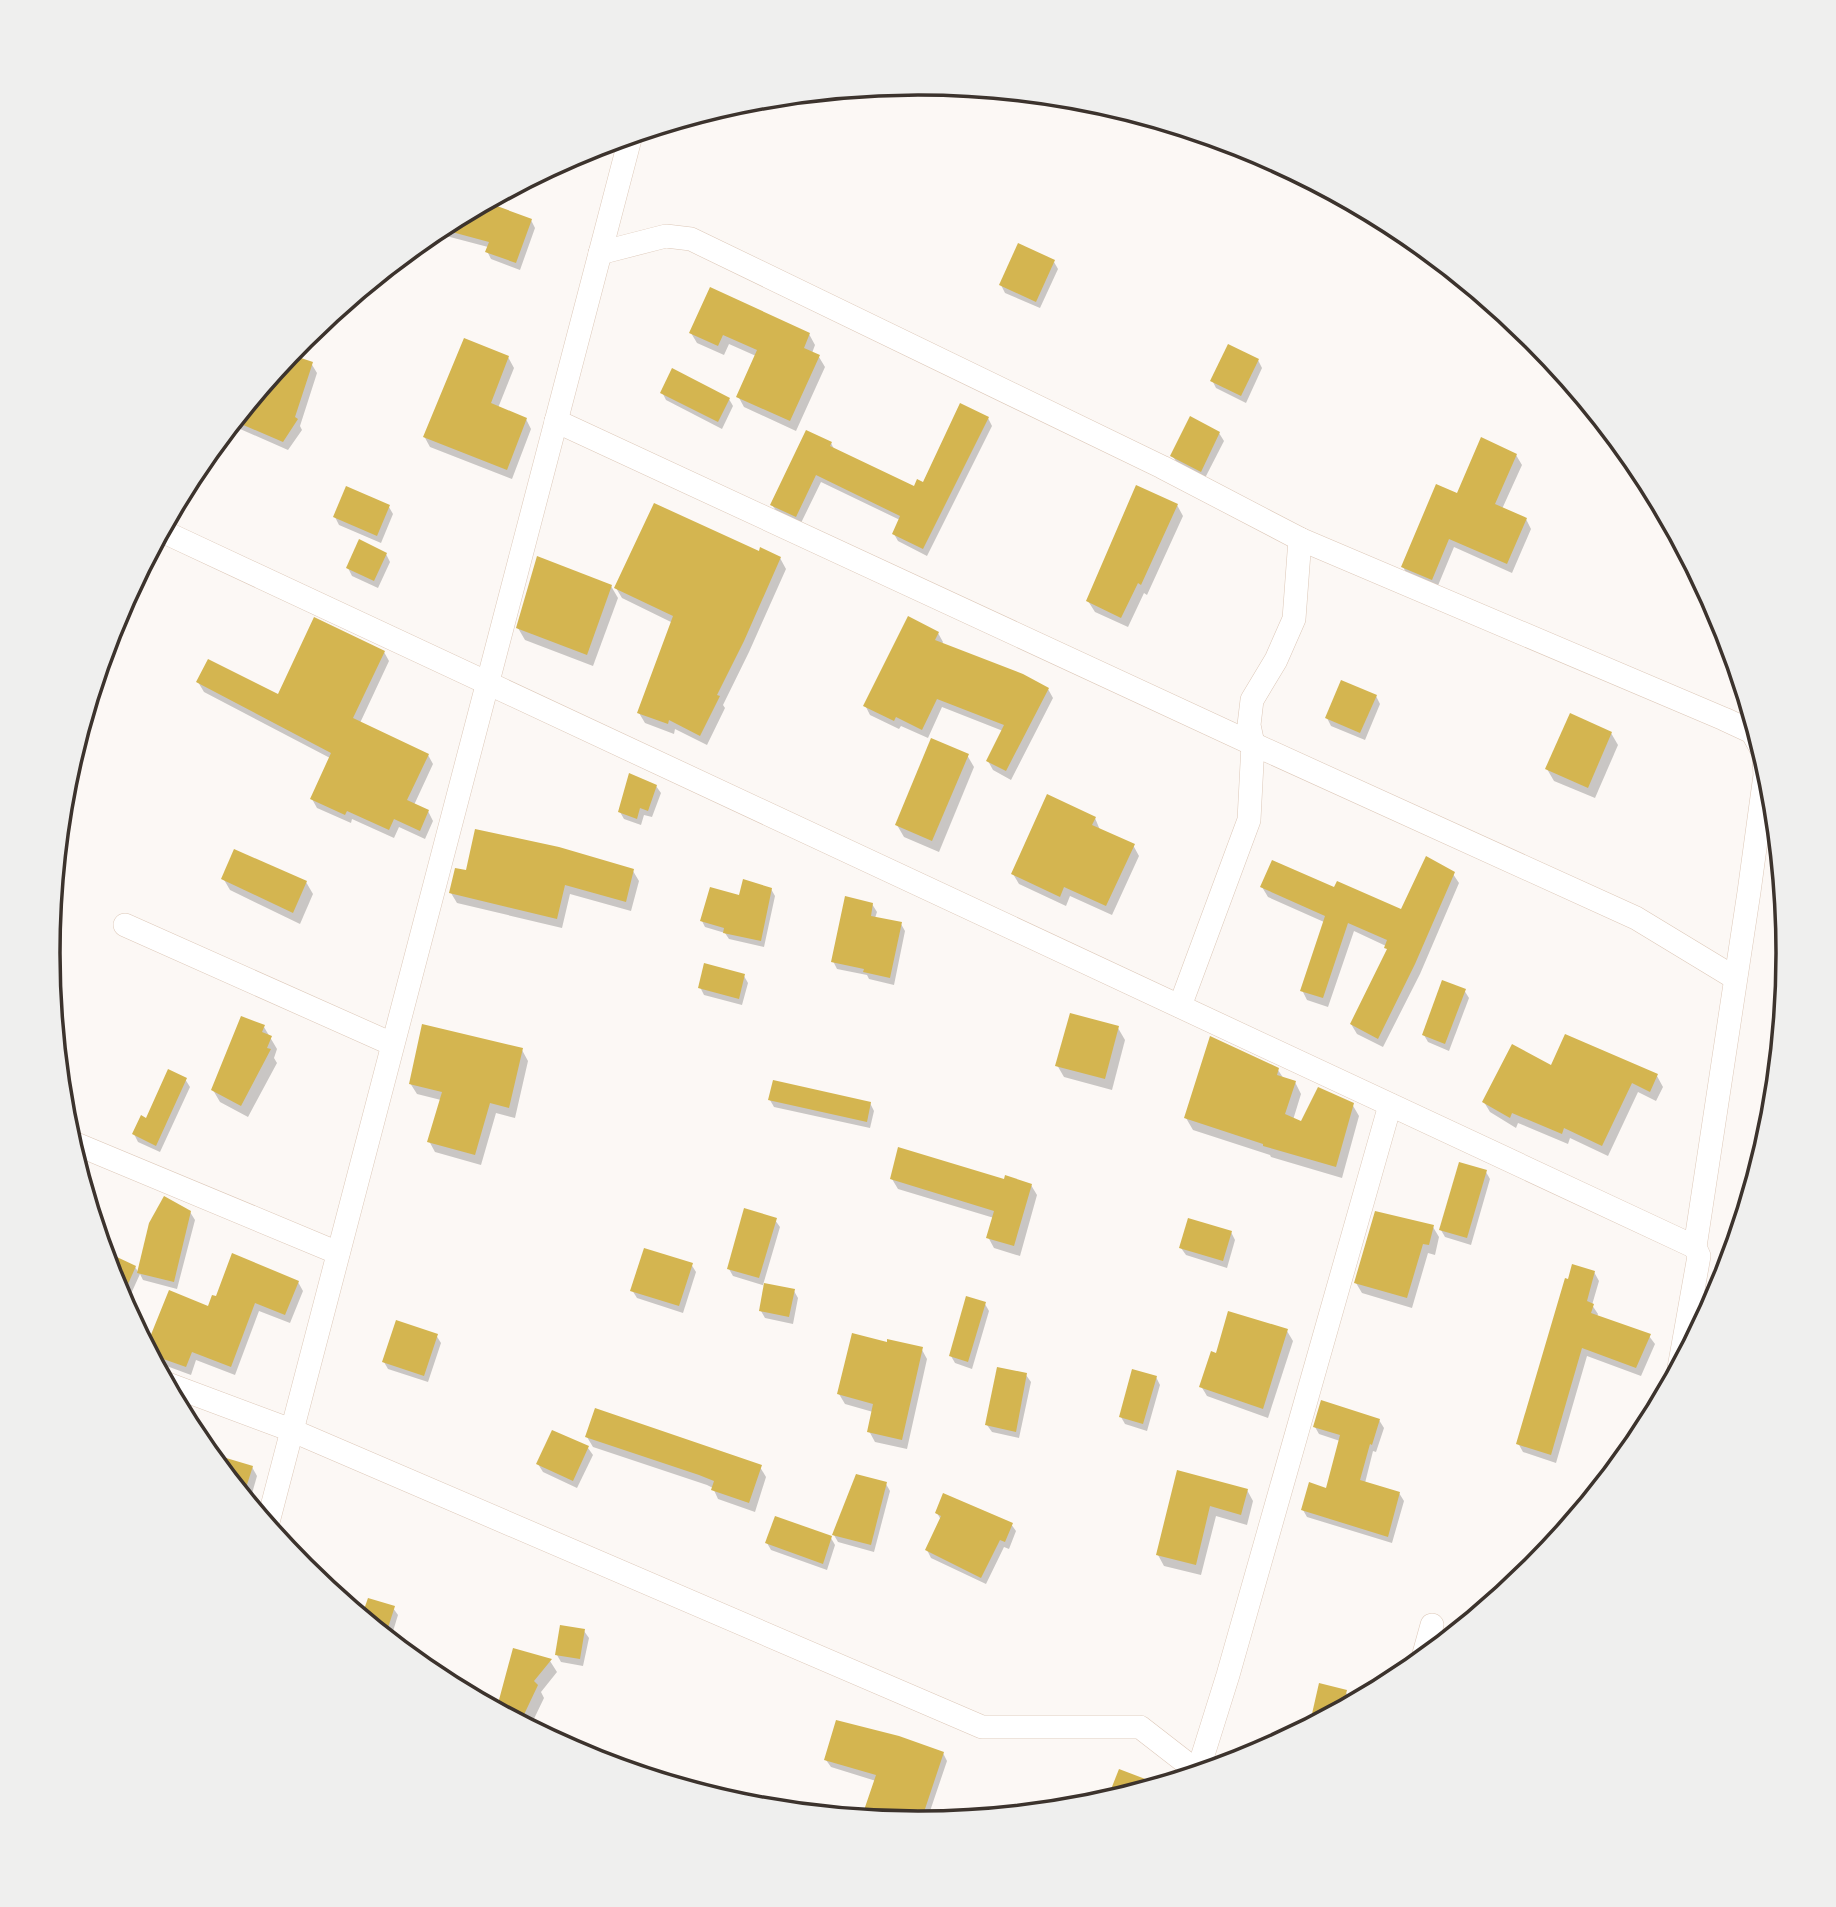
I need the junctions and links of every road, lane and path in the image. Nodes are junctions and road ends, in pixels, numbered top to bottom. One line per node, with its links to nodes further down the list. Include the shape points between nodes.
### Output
1 (628, 146): 2 (street)
2 (600, 253): 3 (street); 5 (street, via 666,236 691,239)
3 (556, 421): 6 (street); 8 (street)
4 (169, 534): 6 (street)
5 (1300, 539): 7 (street); 8 (street, via 1294,619 1252,700 1249,724)
6 (488, 681): 12 (street); 13 (street)
7 (1747, 729)
8 (1253, 744): 11 (street, via 1636,918); 12 (street, via 1250,820)
9 (1762, 798): 11 (street)
10 (125, 925): 13 (street)
11 (1735, 978): 16 (street)
12 (1180, 1006): 14 (street)
13 (392, 1044): 17 (street)
14 (1390, 1105): 16 (street); 24 (street)
15 (82, 1146): 17 (street)
16 (1695, 1247): 18 (street, via 1699,1256)
17 (338, 1253): 20 (street)
18 (1684, 1341)
19 (178, 1388): 20 (street)
20 (291, 1430): 21 (street); 25 (street, via 982,1727 1140,1727)
21 (270, 1516)
22 (1432, 1625): 23 (street)
23 (1426, 1645)
24 (1201, 1764)
25 (1191, 1767)

